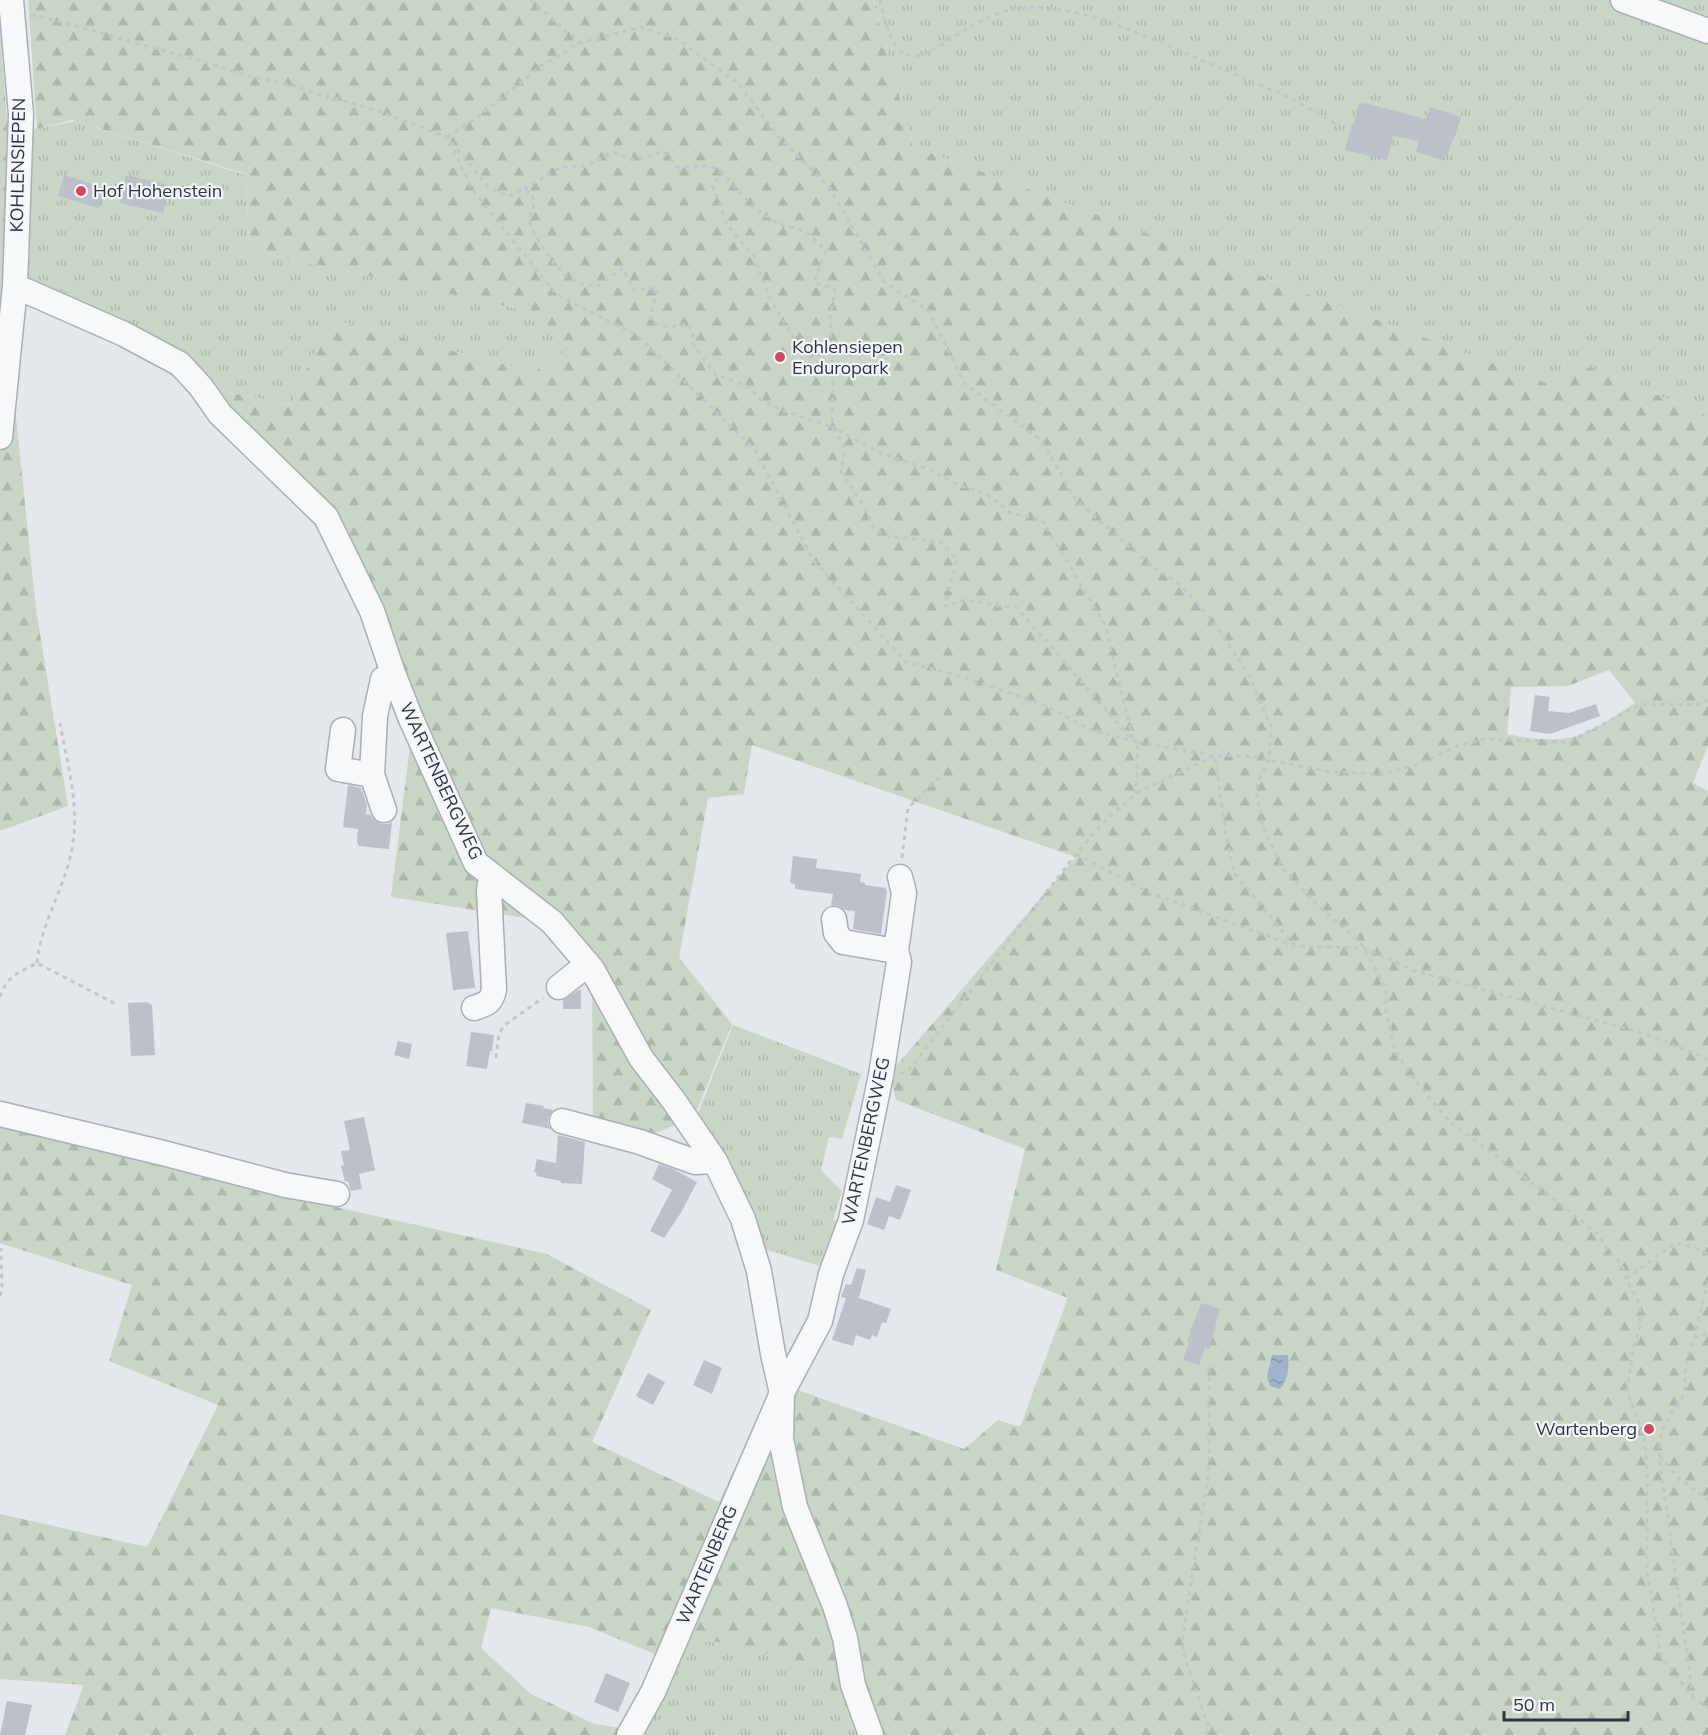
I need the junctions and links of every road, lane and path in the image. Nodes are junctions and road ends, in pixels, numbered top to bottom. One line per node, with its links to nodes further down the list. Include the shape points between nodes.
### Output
1 (530, 0): 6 (path)
2 (880, 0): 7 (path, via 893,44 906,55 925,54 1007,10 1058,9 1140,33 1294,100)
3 (1623, 0): 5 (street)
4 (12, 8): 8 (path, via 249,76 297,86); 11 (street, KOHLENSIEPEN, via 21,114)
5 (1708, 31)
6 (580, 43): 8 (path, via 541,66); 21 (path, via 642,27 677,39 738,83 780,137 830,188 884,282 929,311 965,384 1042,441 1076,500 1152,566 1181,585 1215,624 1250,677 1271,727)
7 (1336, 124)
8 (447, 137): 10 (path, via 489,188 509,196); 19 (path, via 472,189 556,294 638,336 755,450 814,561 906,662 1042,704 1091,730)
9 (721, 171): 10 (path, via 709,166 678,167 663,152 635,160 612,152 584,167 561,167); 12 (path, via 713,187 728,226 754,256 770,299 800,348); 12 (path, via 753,207 777,223 807,232 826,251 814,282 835,290 830,317)
10 (523, 189): 13 (path, via 532,195 535,205 530,221 540,246 572,281 597,286 623,268 634,290 657,288 650,311 652,323 669,327 688,324 694,346 716,375 747,386 761,400 785,411)
11 (15, 286): 14 (street, KOHLENSIEPEN); 15 (street, WARTENBERGWEG, via 124,334 180,364 220,414 326,517 372,611)
12 (833, 376): 13 (path)
13 (832, 427): 19 (path, via 881,453 987,494 1011,513 1042,520 1105,625); 19 (path, via 845,448 841,471 865,507 874,529 888,536 940,542 957,559 945,606 965,600 1017,608)
14 (0, 437)
15 (393, 673): 22 (street, via 383,679 375,716); 27 (street, WARTENBERGWEG, via 476,863)
16 (1708, 700): 21 (path, via 1696,705 1639,705 1569,741 1484,739 1381,774 1332,772)
17 (60, 723): 33 (path, via 73,796 73,844 39,946)
18 (343, 730): 22 (street, via 338,769)
19 (1135, 742): 20 (path); 24 (path)
20 (1215, 756): 21 (path); 24 (path); 30 (path, via 1234,873)
21 (1269, 760): 31 (path, via 1256,791 1263,827 1284,869)
22 (372, 775): 25 (street)
23 (941, 776): 28 (path, via 908,808)
24 (1136, 793): 26 (path)
25 (384, 810)
26 (1076, 854): 30 (path, via 1148,892); 41 (path, via 909,1070 894,1077)
27 (492, 877): 34 (street, WARTENBERGWEG, via 552,922); 38 (street, via 489,890 494,990 488,1004)
28 (900, 877): 32 (street, WARTENBERGWEG, via 904,892)
29 (834, 919): 32 (street, via 836,933 843,942)
30 (1295, 946): 31 (path)
31 (1364, 948): 40 (path, via 1415,971 1643,1033); 48 (path, via 1386,988 1386,1012 1395,1051 1418,1084 1449,1121 1599,1235 1608,1252 1622,1264)
32 (896, 951): 41 (street, WARTENBERGWEG, via 899,962)
33 (37, 963): 36 (path, via 13,976); 37 (path)
34 (588, 964): 35 (street); 44 (street, WARTENBERGWEG, via 641,1059)
35 (551, 992): 39 (path, via 506,1024 500,1033)
36 (0, 997)
37 (118, 1005)
38 (474, 1008)
39 (496, 1058)
40 (1708, 1059)
41 (881, 1076): 54 (street, WARTENBERGWEG, via 851,1220 831,1274 820,1321)
42 (0, 1114): 45 (street, via 285,1185)
43 (562, 1121): 44 (street, via 695,1162)
44 (715, 1161): 54 (street, WARTENBERGWEG, via 743,1219 759,1271)
45 (338, 1194)
46 (1, 1248): 50 (path)
47 (1708, 1254): 48 (path, via 1675,1243)
48 (1626, 1279): 57 (path, via 1639,1303 1641,1324 1627,1391 1644,1437 1647,1463 1647,1570 1661,1656)
49 (1708, 1280): 52 (path)
50 (0, 1296)
51 (1708, 1333): 52 (path)
52 (1694, 1338): 55 (path, via 1683,1395 1661,1433)
53 (1209, 1366): 61 (path, via 1209,1470 1182,1641 1208,1725)
54 (782, 1394): 59 (street, WARTENBERG, via 653,1692); 60 (street, WARTENBERGWEG, via 782,1439 795,1507 835,1606 853,1685)
55 (1659, 1455): 56 (path, via 1677,1477); 57 (path)
56 (1708, 1500)
57 (1693, 1698): 58 (path)
58 (1708, 1708)
59 (629, 1735)
60 (871, 1735)
61 (1207, 1735)

